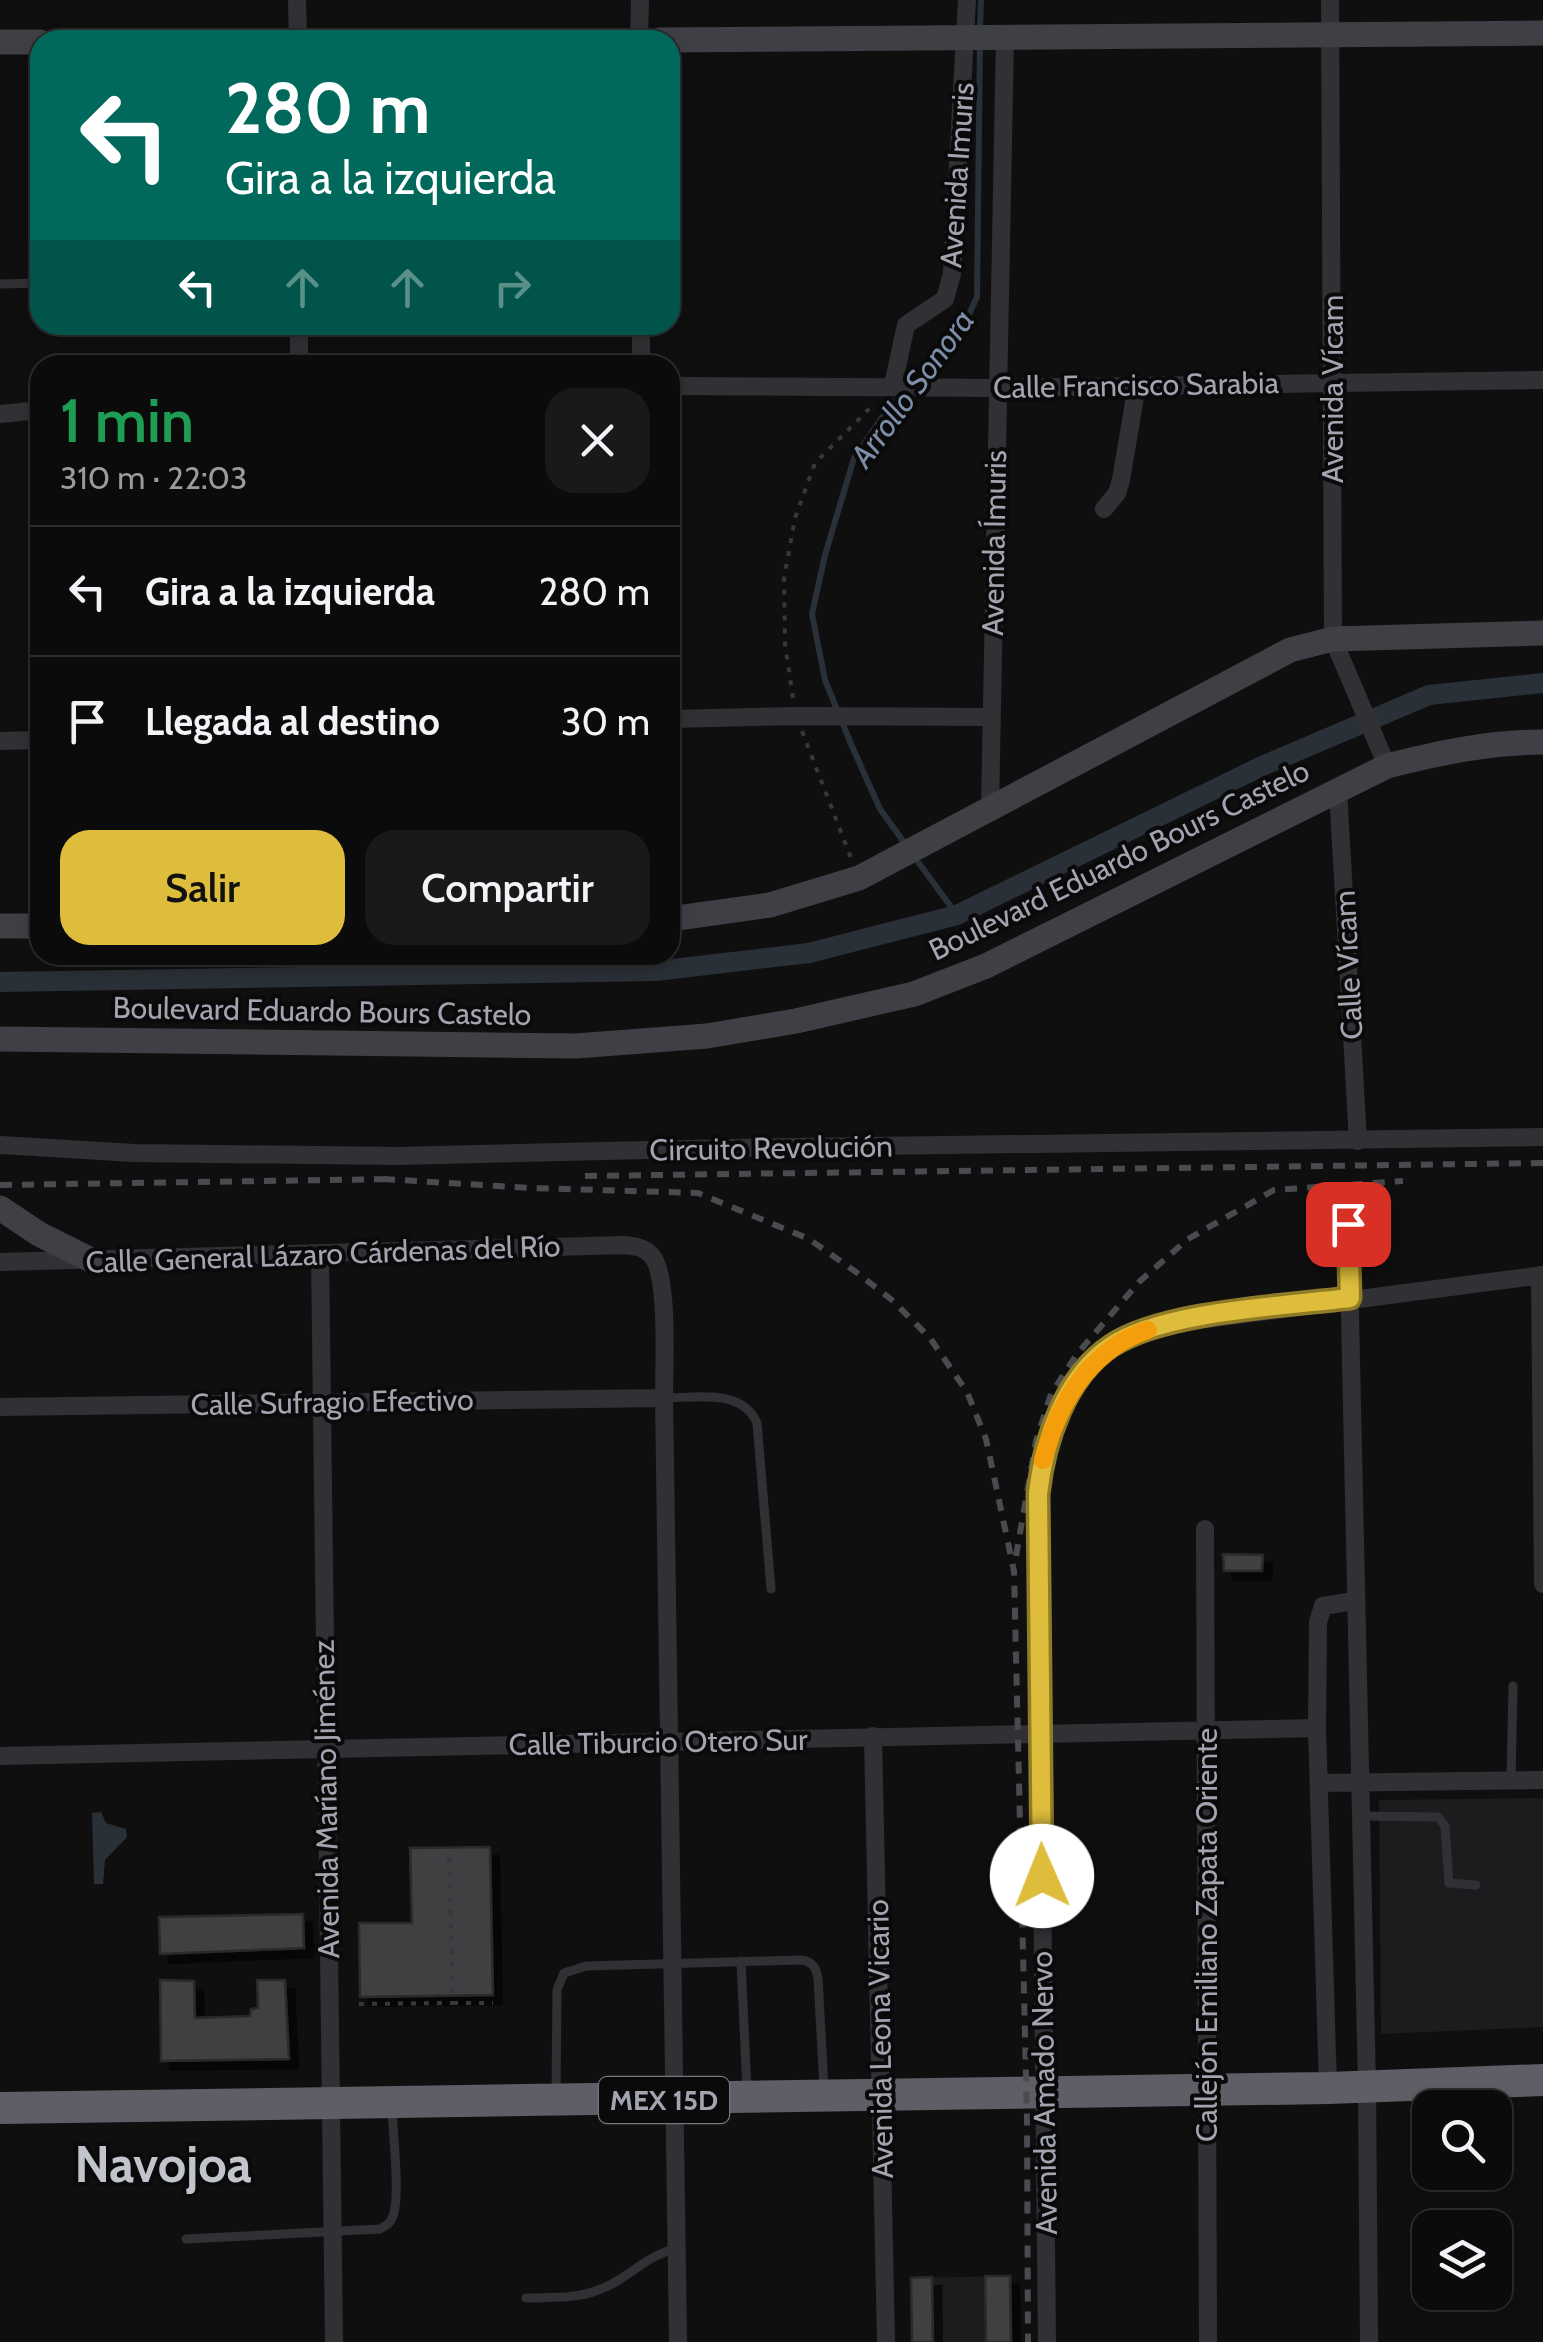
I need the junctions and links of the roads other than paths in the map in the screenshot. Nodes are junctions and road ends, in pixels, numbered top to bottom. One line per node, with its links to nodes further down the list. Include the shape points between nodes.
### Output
1 (297, 0): 5 (street)
2 (640, 0): 6 (street)
3 (967, 0): 9 (street, Avenida Imuris)
4 (1330, 0): 7 (street, Avenida Vícam)
5 (298, 30)
6 (639, 30)
7 (1330, 33): 8 (main road); 10 (main road); 17 (street, Avenida Vícam)
8 (1543, 33)
9 (966, 37): 10 (main road); 11 (main road); 20 (street, Avenida Imuris, via 949,288 937,306 906,325)
10 (1005, 37): 21 (street, Avenida Ímuris)
11 (680, 40)
12 (0, 42): 13 (main road)
13 (30, 42)
14 (30, 283): 15 (lane)
15 (0, 284)
16 (1543, 380): 17 (street, Calle Francisco Sarabia)
17 (1332, 381): 18 (street, Calle Francisco Sarabia); 26 (street, Avenida Vícam)
18 (1137, 385): 21 (street, Calle Francisco Sarabia); 24 (street, via 1121,480)
19 (680, 386): 20 (street, Calle Francisco Sarabia)
20 (893, 386): 21 (street, Calle Francisco Sarabia)
21 (997, 388): 27 (street, Avenida Ímuris)
22 (30, 411): 23 (street)
23 (0, 414)
24 (1104, 508)
25 (1543, 633): 26 (main road)
26 (1335, 644): 34 (street, Avenida Vícam); 36 (main road, via 1270,659)
27 (992, 717): 28 (street); 36 (street, Avenida Ímuris)
28 (680, 720)
29 (30, 740): 30 (street)
30 (0, 741)
31 (1504, 742): 32 (main road, Boulevard Eduardo Bours Castelo); 33 (main road); 34 (main road, Boulevard Eduardo Bours Castelo)
32 (1543, 742)
33 (1543, 753)
34 (1384, 760): 35 (main road, Boulevard Eduardo Bours Castelo)
35 (1338, 790): 40 (main road, Boulevard Eduardo Bours Castelo, via 986,966 914,994 796,1022 576,1046); 42 (street, Calle Vícam)
36 (990, 810): 37 (main road, via 858,878 770,904)
37 (680, 918)
38 (0, 926): 39 (main road)
39 (30, 926)
40 (0, 1038)
41 (1543, 1138): 42 (street, Circuito Revolución)
42 (1358, 1141): 43 (street, Circuito Revolución, via 397,1156)
43 (0, 1145)
44 (0, 1208): 47 (main road)
45 (1348, 1224): 50 (street)
46 (320, 1255): 47 (street, Calle General Lázaro Cárdenas del Río); 51 (street, Calle General Lázaro Cárdenas del Río, via 623,1245 646,1250 662,1286); 52 (street, Avenida Maríano Jiménez)
47 (93, 1261): 48 (street, Calle General Lázaro Cárdenas del Río)
48 (0, 1262)
49 (1541, 1275): 50 (street, Avenida Amado Nervo); 55 (street)
50 (1350, 1298): 57 (street); 61 (street, Avenida Amado Nervo, via 1160,1325 1110,1347 1074,1388 1050,1436 1038,1494)
51 (664, 1398): 52 (street, Calle Sufragio Efectivo); 56 (lane, via 732,1400 752,1411); 63 (street)
52 (321, 1402): 53 (street, Calle Sufragio Efectivo); 64 (street, Avenida Maríano Jiménez)
53 (0, 1407)
54 (1205, 1529): 60 (street, Callejón Emiliano Zapata Oriente)
55 (1543, 1584)
56 (771, 1590)
57 (1354, 1601): 59 (street, via 1332,1602 1319,1613); 68 (street)
58 (1513, 1686): 66 (lane)
59 (1317, 1728): 60 (street, Calle Tiburcio Otero Sur); 69 (street)
60 (1206, 1730): 61 (street, Calle Tiburcio Otero Sur); 77 (street, Callejón Emiliano Zapata Oriente)
61 (1040, 1732): 62 (street, Calle Tiburcio Otero Sur); 78 (street, Avenida Amado Nervo)
62 (873, 1736): 63 (street, Calle Tiburcio Otero Sur); 79 (street, Avenida Leona Vicario)
63 (670, 1742): 64 (street, Calle Tiburcio Otero Sur); 73 (street)
64 (326, 1750): 65 (street, Calle Tiburcio Otero Sur); 85 (street, Avenida Maríano Jiménez)
65 (0, 1756)
66 (1511, 1780): 67 (street); 68 (street)
67 (1543, 1780)
68 (1359, 1783): 69 (street); 70 (street)
69 (1319, 1784): 76 (street)
70 (1360, 1816): 71 (lane, via 1438,1818 1445,1826 1447,1879); 75 (street)
71 (1476, 1885)
72 (741, 1961): 73 (lane); 80 (lane, via 802,1960 816,1969); 81 (lane)
73 (673, 1963): 82 (street); 83 (lane, via 564,1973 557,1990)
74 (1543, 2080): 75 (highway, MEX 15D)
75 (1367, 2087): 76 (highway, MEX 15D); 96 (street)
76 (1328, 2088): 77 (highway, MEX 15D)
77 (1207, 2090): 78 (highway, MEX 15D); 95 (street, Callejón Emiliano Zapata Oriente)
78 (1044, 2093): 79 (highway, MEX 15D); 94 (street, Avenida Amado Nervo)
79 (881, 2096): 80 (highway, MEX 15D); 93 (street, Avenida Leona Vicario)
80 (824, 2097): 81 (highway, MEX 15D)
81 (747, 2098): 82 (highway, MEX 15D)
82 (675, 2100): 83 (highway, MEX 15D); 89 (street)
83 (556, 2101): 84 (highway, MEX 15D)
84 (392, 2103): 85 (highway, MEX 15D); 87 (lane, via 392,2220 380,2229)
85 (331, 2104): 86 (highway, MEX 15D); 87 (street, Avenida Maríano Jiménez)
86 (0, 2108)
87 (333, 2231): 88 (lane); 91 (street, Avenida Maríano Jiménez)
88 (186, 2239)
89 (676, 2248): 90 (lane, via 654,2254 600,2290); 92 (street)
90 (526, 2298)
91 (334, 2342)
92 (678, 2342)
93 (886, 2342)
94 (1047, 2342)
95 (1208, 2342)
96 (1369, 2342)

